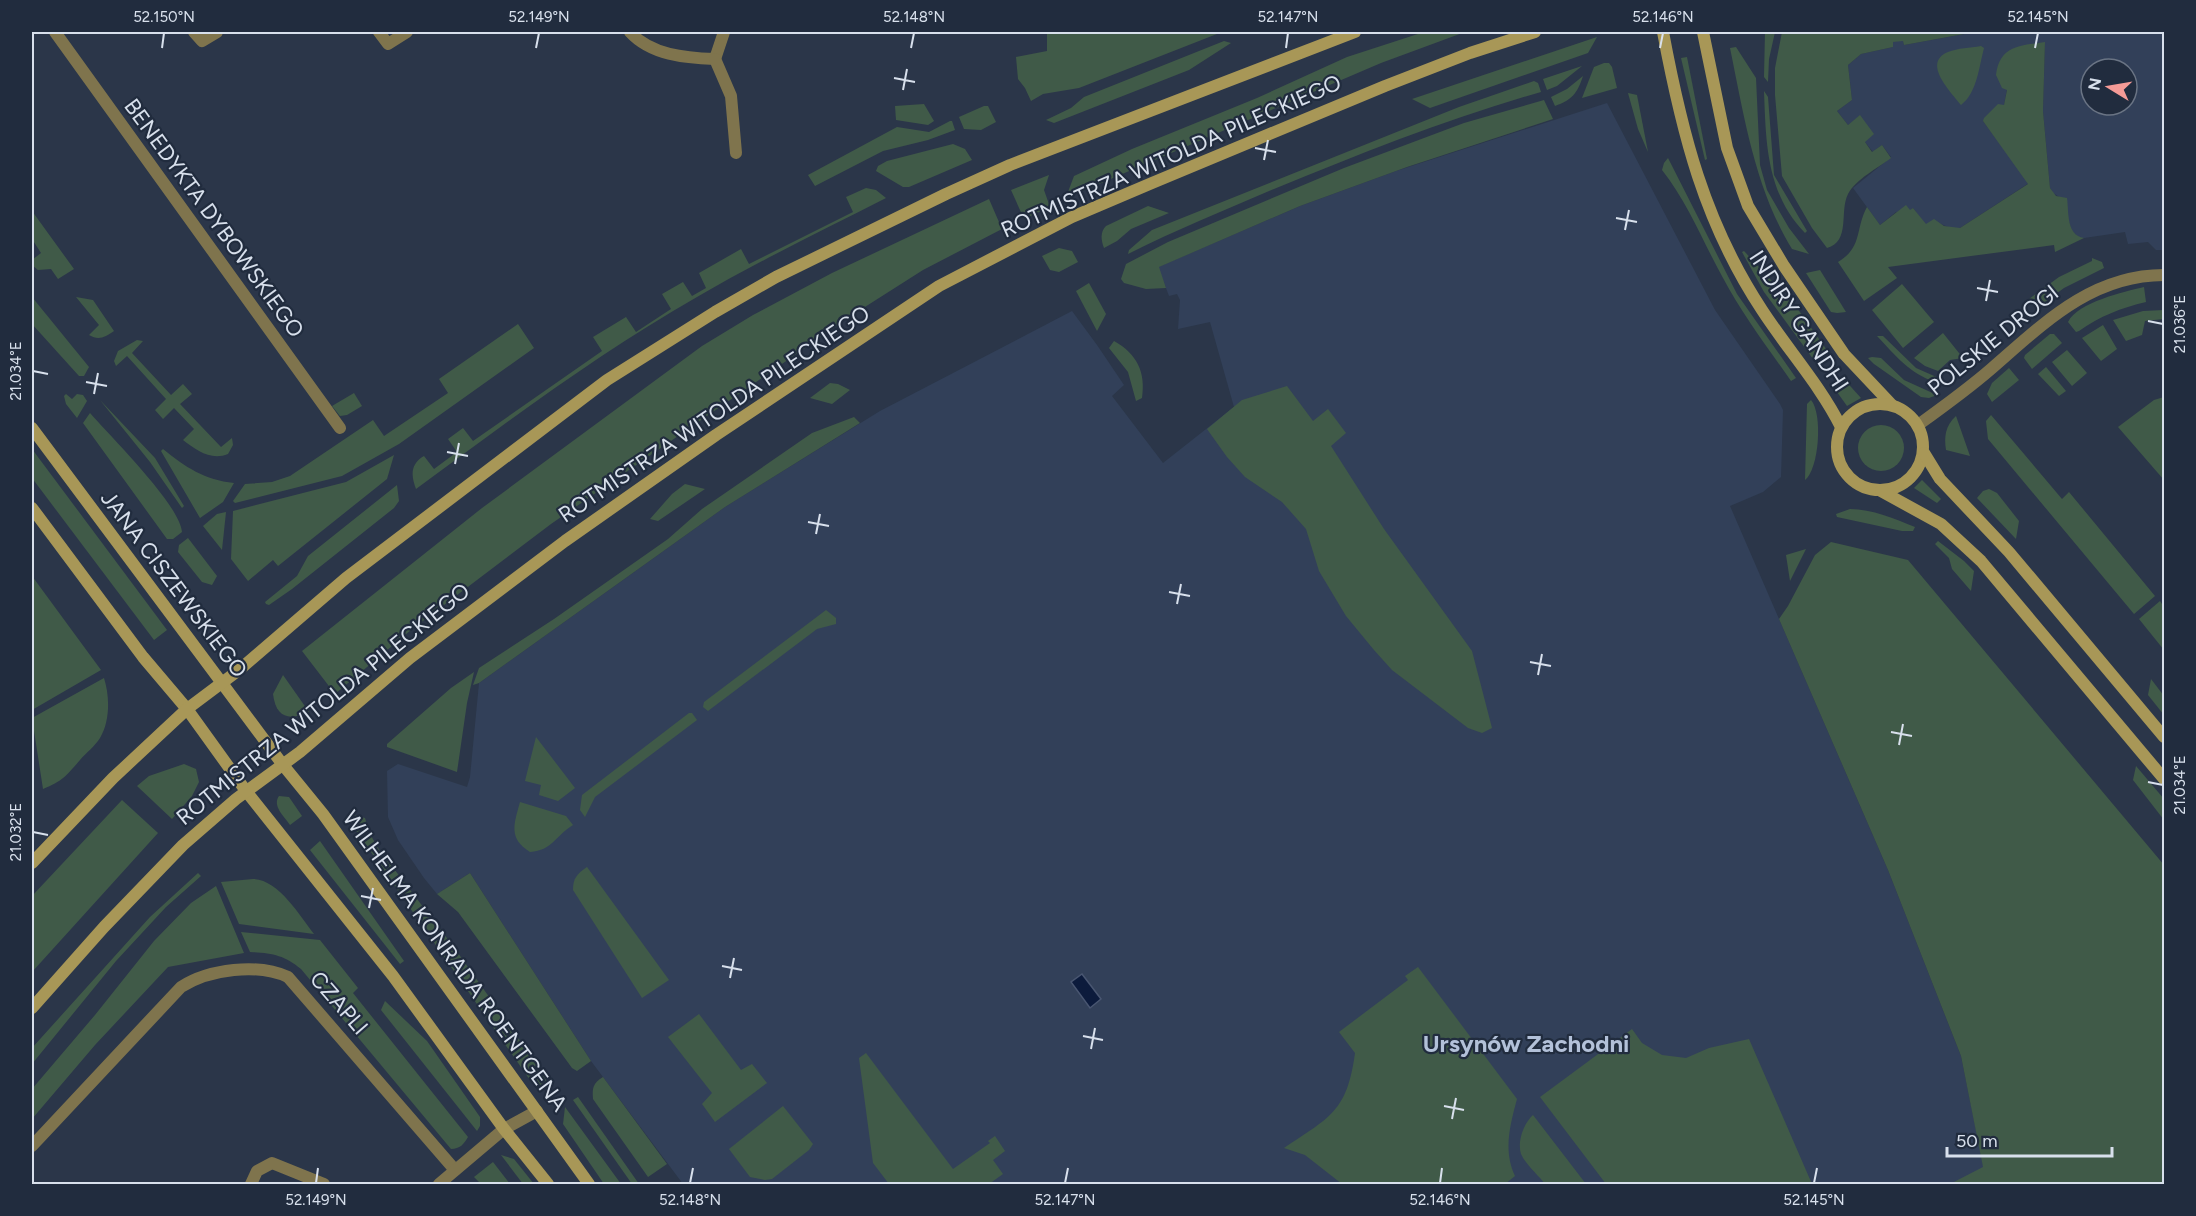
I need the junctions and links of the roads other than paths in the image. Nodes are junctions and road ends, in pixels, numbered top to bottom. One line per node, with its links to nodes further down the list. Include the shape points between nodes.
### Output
1 (55, 32): 19 (street, BENEDYKTA DYBOWSKIEGO)
2 (194, 32): 3 (street, via 202,41)
3 (217, 32)
4 (379, 32): 5 (street, via 388,44)
5 (407, 32)
6 (630, 32): 12 (street, via 663,53)
7 (724, 32): 12 (street)
8 (1354, 32): 23 (street, ROTMISTRZA WITOLDA PILECKIEGO, via 1003,168 776,277 715,312 607,380 346,578)
9 (1535, 32): 26 (street, ROTMISTRZA WITOLDA PILECKIEGO, via 1385,86 1142,187 1072,217 939,286 565,541 410,658)
10 (1663, 32): 17 (street, INDIRY GANDHI, via 1680,121 1711,215 1761,309 1829,403)
11 (1703, 32): 15 (street, INDIRY GANDHI, via 1726,148 1748,206 1844,354)
12 (715, 59): 13 (street, via 731,96)
13 (736, 153)
14 (2164, 275): 16 (street, POLSKIE DROGI, via 2122,281 2091,291 2062,309)
15 (1892, 405): 16 (street); 17 (street, via 1862,407)
16 (1918, 425): 20 (street)
17 (1841, 427): 21 (street, via 1836,446 1845,474 1862,488)
18 (32, 428): 23 (street, JANA CISZEWSKIEGO)
19 (340, 428)
20 (1924, 453): 21 (street, via 1909,480); 25 (street, via 1940,479 2009,552)
21 (1881, 491): 27 (street, via 1941,525 1981,561)
22 (32, 508): 24 (street, via 143,657)
23 (222, 683): 24 (street, ROTMISTRZA WITOLDA PILECKIEGO); 26 (street, JANA CISZEWSKIEGO)
24 (188, 709): 28 (street); 29 (street, ROTMISTRZA WITOLDA PILECKIEGO, via 135,757)
25 (2164, 737)
26 (283, 765): 28 (street, ROTMISTRZA WITOLDA PILECKIEGO); 31 (street, WILHELMA KONRADA ROENTGENA, via 333,827)
27 (2164, 779)
28 (246, 791): 30 (street, ROTMISTRZA WITOLDA PILECKIEGO, via 183,845); 32 (street, via 393,976)
29 (32, 863)
30 (32, 1008)
31 (537, 1111): 32 (street); 39 (street, WILHELMA KONRADA ROENTGENA)
32 (504, 1129): 34 (street); 38 (street)
33 (32, 1146): 34 (street, CZAPLI, via 181,987 206,975 254,969 288,977)
34 (455, 1170): 37 (street)
35 (251, 1185): 36 (street, via 256,1171 272,1163)
36 (324, 1185)
37 (439, 1185)
38 (548, 1185)
39 (589, 1185)

